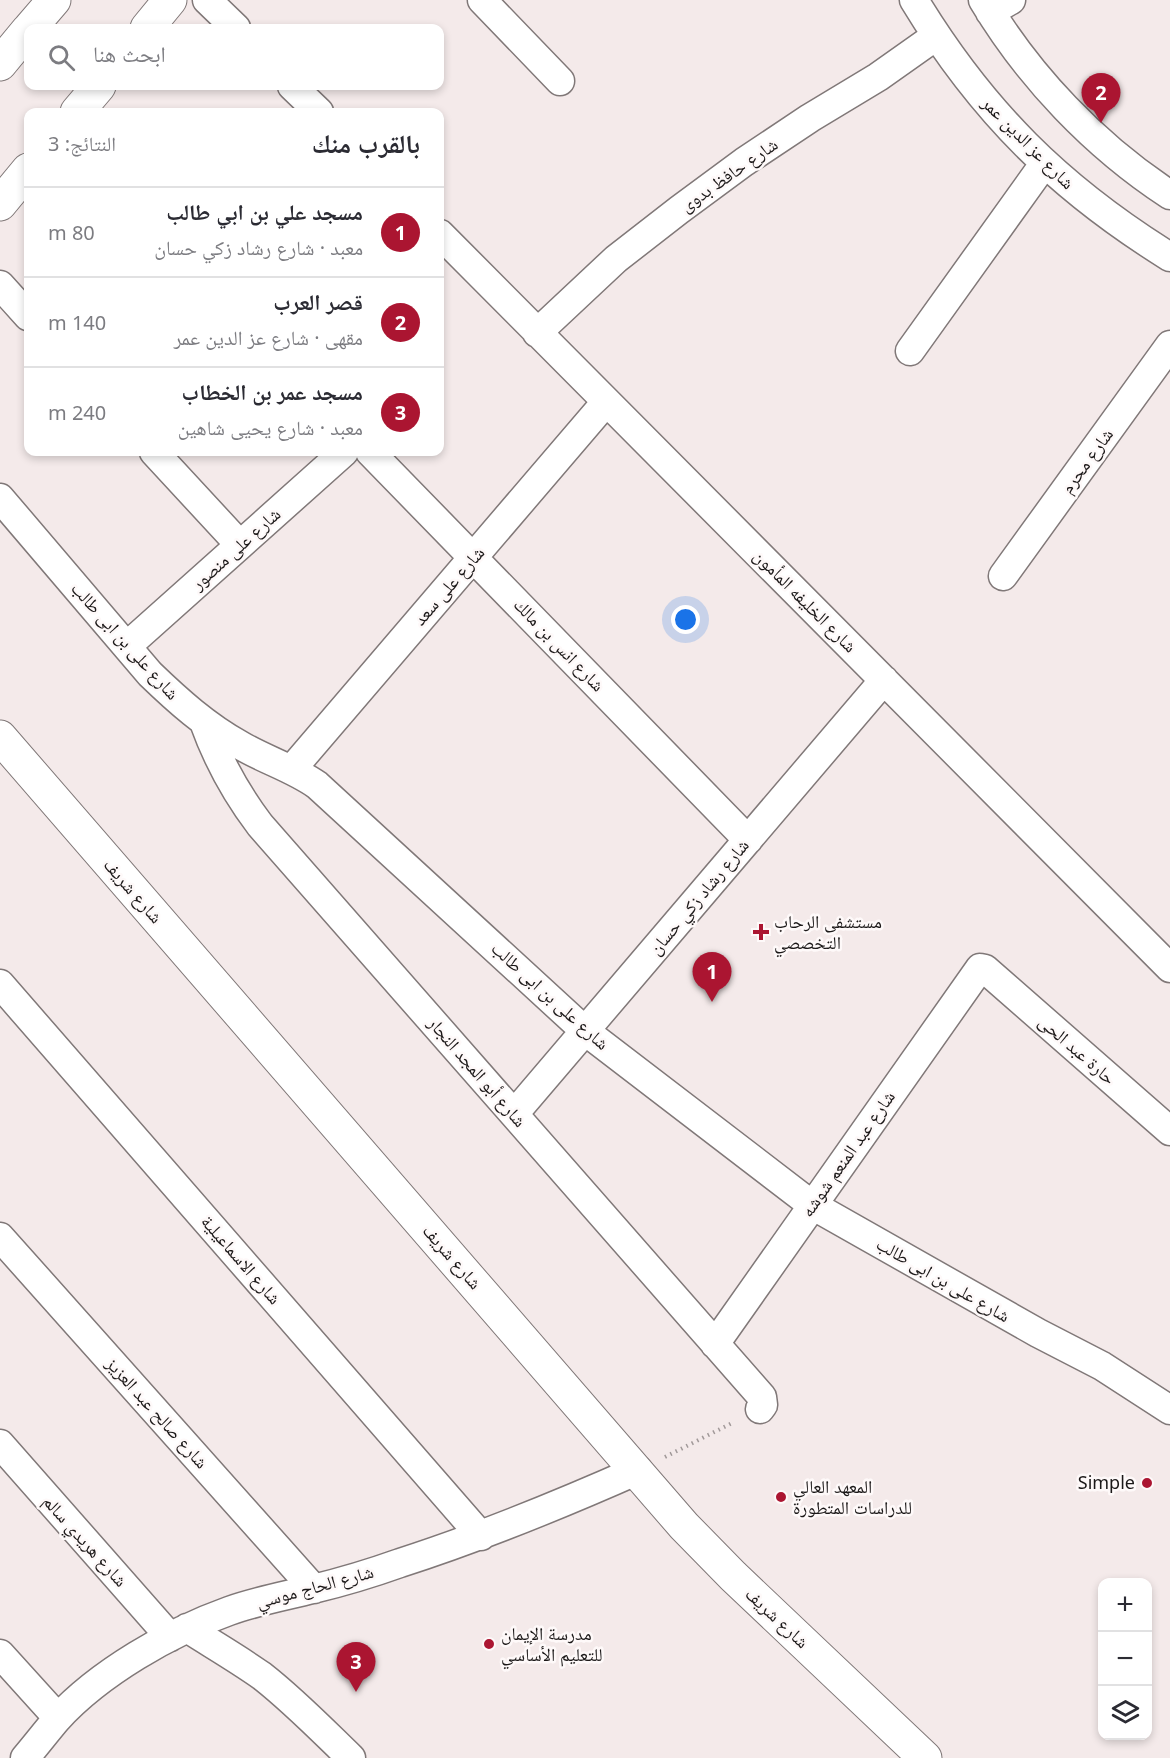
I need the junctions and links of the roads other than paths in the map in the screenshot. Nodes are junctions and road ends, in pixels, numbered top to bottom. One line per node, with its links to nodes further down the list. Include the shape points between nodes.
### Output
1 (54, 0): 7 (street)
2 (170, 0): 8 (street)
3 (207, 0): 9 (street)
4 (482, 0): 13 (street)
5 (914, 0): 11 (street, شارع عز الدين عمر)
6 (995, 4): 20 (street, via 1036,74 1082,124)
7 (33, 24)
8 (150, 24)
9 (232, 24)
10 (24, 35): 12 (street)
11 (936, 36): 18 (street, شارع عز الدين عمر, via 1005,125); 26 (street, شارع حافظ بدوى, via 744,162 679,210 616,258)
12 (0, 64)
13 (560, 81)
14 (96, 90): 16 (street)
15 (296, 90): 17 (street)
16 (80, 108)
17 (315, 108)
18 (1044, 164): 23 (street, شارع عز الدين عمر, via 1117,223); 28 (street)
19 (24, 175): 21 (street)
20 (1170, 195)
21 (0, 204)
22 (444, 238): 26 (street, شارع الخليفه المأمون)
23 (1170, 257)
24 (0, 285): 25 (street)
25 (24, 312)
26 (537, 333): 29 (street, شارع الخليفه المأمون)
27 (1170, 345): 36 (street, شارع محرم)
28 (910, 351)
29 (606, 402): 35 (street, شارع على سعد); 38 (street, شارع الخليفه المأمون)
30 (158, 456): 34 (street)
31 (340, 456): 34 (street, شارع على منصور)
32 (374, 456): 35 (street, شارع انس بن مالك)
33 (0, 498): 37 (street, شارع على بن ابى طالب)
34 (240, 545): 37 (street, شارع على منصور)
35 (473, 557): 41 (street, شارع على سعد); 42 (street, شارع انس بن مالك)
36 (1003, 576)
37 (127, 646): 39 (street, شارع على بن ابى طالب, via 150,674)
38 (884, 680): 42 (street, شارع رشاد زكي حسان); 43 (street, شارع الخليفه المأمون)
39 (204, 722): 41 (street, شارع على بن ابى طالب, via 242,746); 47 (street, شارع أبو المجد النجار, via 226,776 260,825)
40 (0, 737): 55 (street, شارع شريف)
41 (292, 769): 46 (street, شارع على بن ابى طالب, via 329,795)
42 (748, 840): 46 (street, شارع رشاد زكي حسان)
43 (1170, 968)
44 (985, 969): 48 (street, حارة عبد الحى); 49 (street, شارع عبد المنعم شوشه, via 977,970)
45 (0, 984): 56 (street, شارع الاسماعيلية)
46 (585, 1030): 47 (street, شارع رشاد زكي حسان); 49 (street, شارع على بن ابى طالب)
47 (514, 1114): 51 (street, شارع أبو المجد النجار)
48 (1170, 1131)
49 (812, 1205): 51 (street, شارع عبد المنعم شوشه); 53 (street, شارع على بن ابى طالب, via 1038,1334 1102,1366)
50 (0, 1237): 57 (street, شارع صالح عبد العزيز)
51 (715, 1344): 52 (street, شارع أبو المجد النجار, via 762,1397)
52 (760, 1410)
53 (1170, 1410)
54 (0, 1444): 58 (street, شارع هريدي سالم)
55 (638, 1470): 56 (street, شارع الحاج موسي); 63 (street, شارع شريف, via 684,1526 733,1576)
56 (481, 1536): 57 (street, شارع الحاج موسي)
57 (314, 1589): 58 (street, شارع الحاج موسي, via 228,1611)
58 (179, 1633): 60 (street, شارع الحاج موسي, via 111,1674); 62 (street, شارع هريدي سالم, via 225,1651 262,1677)
59 (0, 1654): 60 (street)
60 (58, 1718): 61 (street, شارع الحاج موسي)
61 (25, 1758)
62 (351, 1758)
63 (925, 1758)

